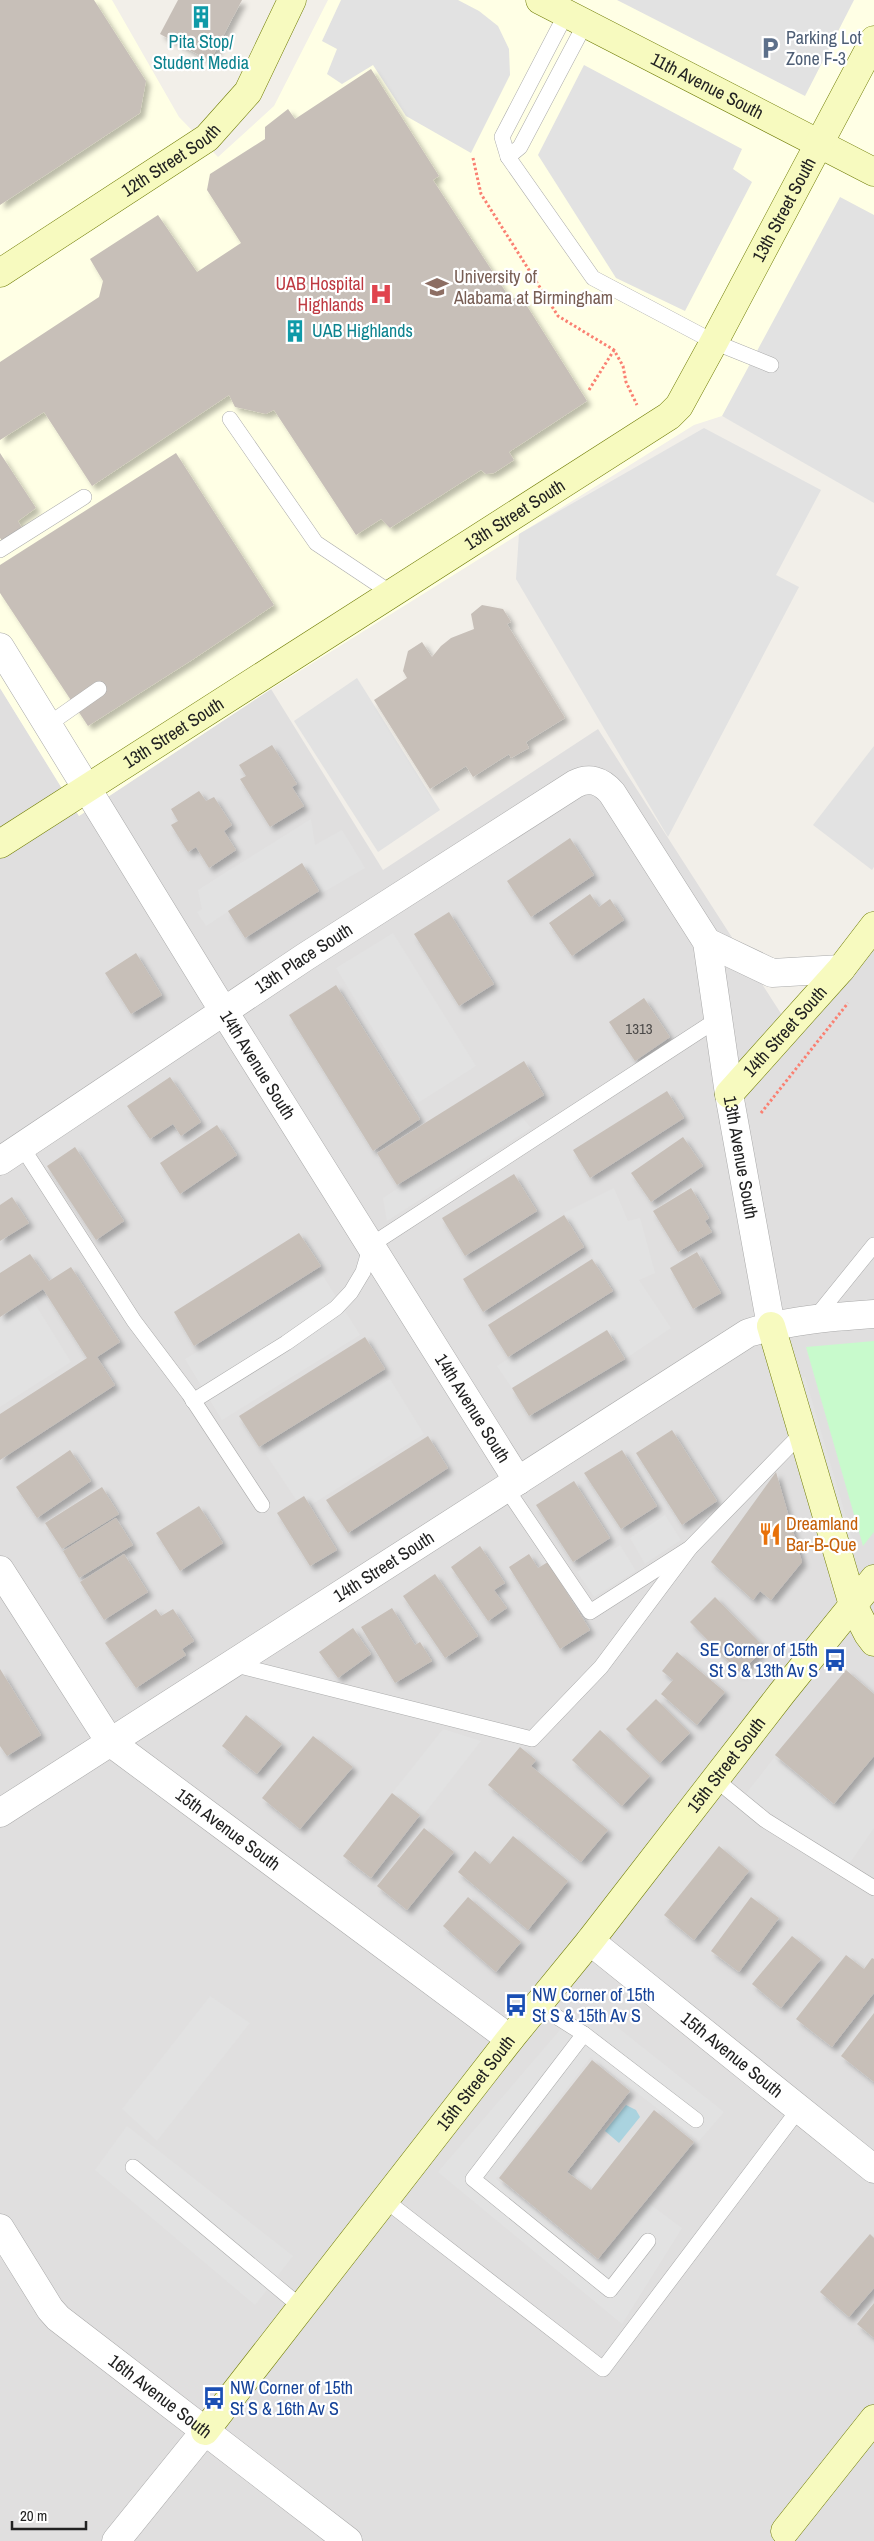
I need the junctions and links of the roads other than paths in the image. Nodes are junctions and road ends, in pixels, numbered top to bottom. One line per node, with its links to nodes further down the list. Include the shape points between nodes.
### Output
1 (292, 0): 8 (street, 12th Street South, via 248,92 207,138)
2 (540, 0): 3 (street, 11th Avenue South)
3 (575, 19): 5 (street, 11th Avenue South); 6 (lane, via 520,147); 6 (lane, via 502,137)
4 (874, 40): 5 (street, 13th Street South)
5 (821, 143): 7 (street, 11th Avenue South); 9 (street, 13th Street South)
6 (508, 157): 9 (lane, via 593,278)
7 (874, 172)
8 (0, 273)
9 (714, 342): 10 (lane); 14 (street, 13th Street South, via 679,406 669,416)
10 (771, 365)
11 (230, 420): 14 (lane, via 316,543)
12 (84, 497): 13 (lane)
13 (0, 550)
14 (391, 593): 18 (street, 13th Street South)
15 (0, 647): 17 (street, 14th Avenue South)
16 (98, 689): 17 (lane)
17 (49, 724): 18 (street, 14th Avenue South)
18 (88, 787): 20 (street, 13th Street South); 24 (street, 14th Avenue South)
19 (612, 793): 22 (street, 13th Avenue South); 24 (street, 13th Place South, via 605,784 596,781 585,779 575,784)
20 (0, 844)
21 (874, 926): 23 (street, 14th Street South)
22 (707, 942): 23 (street, 14th Street South, via 772,973); 25 (street, 13th Avenue South)
23 (840, 969): 26 (street, 14th Street South)
24 (225, 1011): 27 (street, 13th Place South); 29 (street, 14th Avenue South)
25 (718, 1019): 26 (street, 13th Avenue South); 29 (lane)
26 (729, 1094): 32 (street, 13th Avenue South)
27 (11, 1154): 33 (lane)
28 (874, 1245): 31 (lane)
29 (371, 1246): 33 (lane, via 363,1272 336,1308 286,1344); 35 (street, 14th Avenue South)
30 (874, 1314): 31 (street)
31 (815, 1318): 32 (street)
32 (771, 1326): 34 (street); 35 (street, 14th Street South, via 748,1334)
33 (193, 1401): 36 (lane)
34 (802, 1433): 37 (lane); 40 (street)
35 (512, 1484): 37 (lane, via 590,1612); 42 (street, 14th Street South)
36 (262, 1505)
37 (690, 1548): 42 (lane, via 601,1667 532,1739)
38 (2, 1578): 43 (street, 15th Avenue South)
39 (874, 1579): 40 (street, 15th Street South)
40 (853, 1605): 41 (street); 44 (street, 15th Street South)
41 (874, 1642)
42 (232, 1664): 43 (street, 14th Street South)
43 (110, 1742): 45 (street, 14th Street South); 50 (street, 15th Avenue South)
44 (715, 1779): 46 (lane, via 765,1820); 47 (street, 15th Street South)
45 (0, 1813)
46 (874, 1888)
47 (590, 1941): 48 (street, 15th Street South); 51 (street, 15th Avenue South)
48 (538, 2005): 49 (lane); 50 (street, 15th Street South)
49 (584, 2034): 52 (lane); 57 (lane, via 472,2179 610,2290)
50 (510, 2039): 55 (street, 15th Street South)
51 (798, 2109): 54 (street, 15th Avenue South); 55 (lane, via 603,2369)
52 (696, 2120)
53 (133, 2167): 58 (lane)
54 (874, 2169)
55 (385, 2200): 58 (street, 15th Street South)
56 (0, 2228): 60 (street, 16th Avenue South, via 58,2318)
57 (648, 2241)
58 (301, 2307): 60 (street, 15th Street South)
59 (874, 2419): 61 (street)
60 (205, 2431): 62 (street, 15th Street South); 63 (street, 16th Avenue South)
61 (784, 2536)
62 (116, 2541)
63 (348, 2541)

